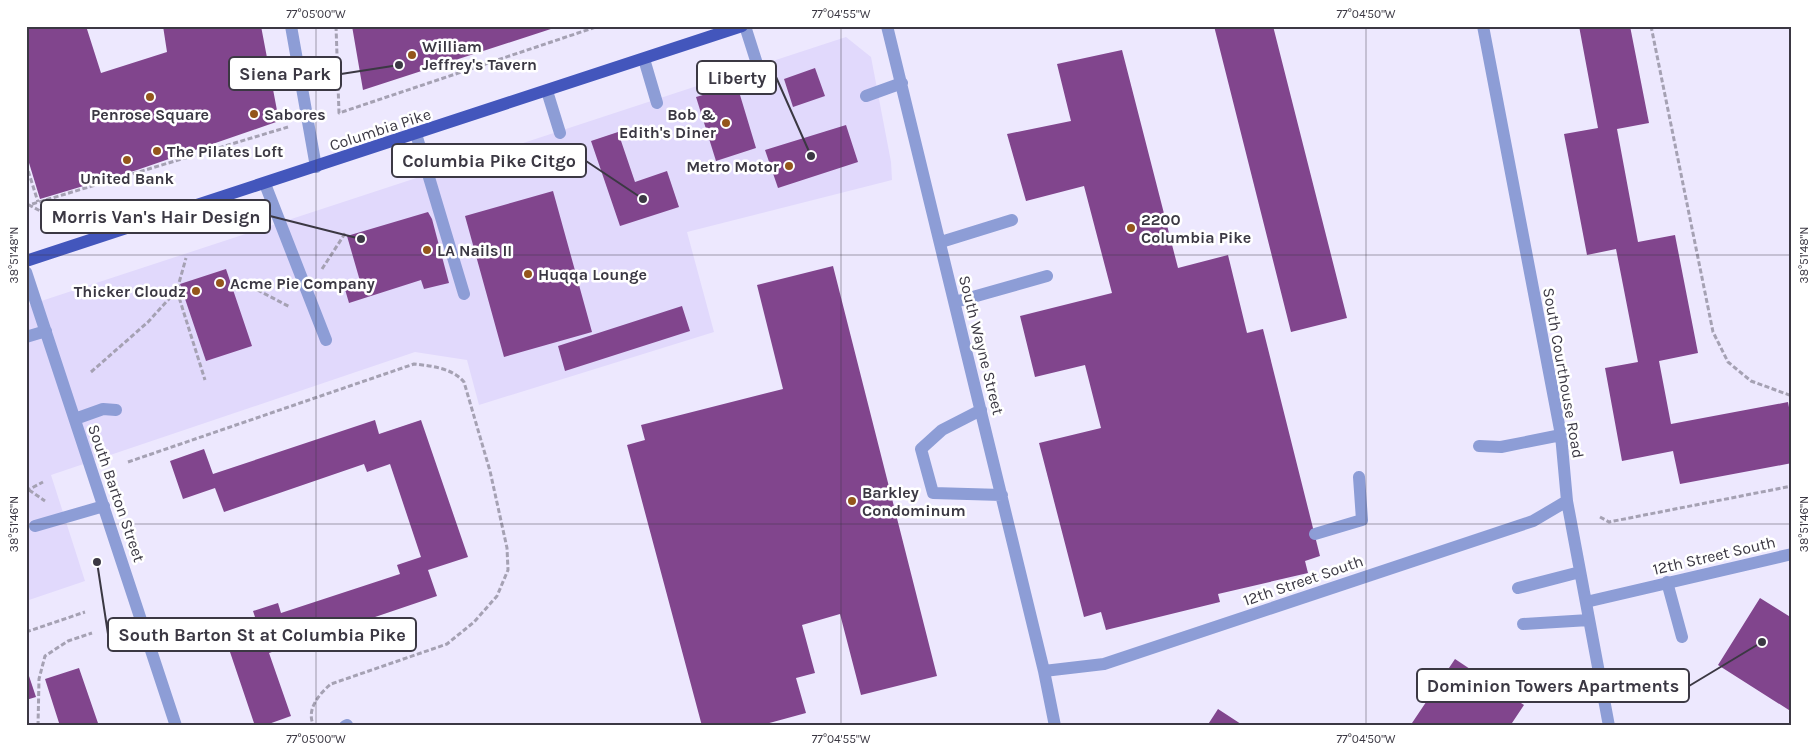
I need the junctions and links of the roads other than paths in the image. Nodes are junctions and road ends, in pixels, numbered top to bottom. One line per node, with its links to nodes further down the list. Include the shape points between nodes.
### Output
1 (291, 26): 13 (street)
2 (744, 26): 5 (main road, Columbia Pike); 6 (street)
3 (888, 26): 7 (street, South Wayne Street)
4 (1483, 26): 28 (street, South Courthouse Road)
5 (644, 59): 8 (main road, Columbia Pike); 10 (street)
6 (760, 70)
7 (902, 83): 9 (street); 16 (street, South Wayne Street)
8 (547, 91): 11 (street); 12 (main road, Columbia Pike)
9 (866, 96)
10 (657, 103)
11 (560, 133)
12 (416, 134): 13 (main road, Columbia Pike); 20 (street)
13 (316, 167): 14 (main road, Columbia Pike)
14 (264, 184): 17 (main road, Columbia Pike); 24 (street)
15 (1012, 220): 16 (street)
16 (940, 242): 21 (street, South Wayne Street)
17 (26, 261)
18 (26, 272): 22 (street, South Barton Street)
19 (1047, 276): 21 (street)
20 (464, 294)
21 (955, 302): 26 (street, South Wayne Street)
22 (46, 332): 23 (street); 27 (street, South Barton Street)
23 (26, 337)
24 (326, 340)
25 (116, 410): 27 (street, via 103,409)
26 (981, 410): 31 (street, South Wayne Street); 31 (street, via 942,430 921,450 933,494)
27 (75, 419): 33 (street, South Barton Street)
28 (1561, 436): 29 (street, via 1501,447); 32 (street, South Courthouse Road)
29 (1479, 446)
30 (1359, 477): 35 (street, via 1362,520)
31 (1002, 495): 44 (street, South Wayne Street)
32 (1567, 501): 37 (street, South Courthouse Road); 44 (street, 12th Street South, via 1533,521 1104,664)
33 (104, 506): 34 (street); 45 (street, South Barton Street)
34 (35, 526)
35 (1315, 534)
36 (1792, 554): 38 (street, 12th Street South)
37 (1580, 572): 39 (street); 40 (street, South Courthouse Road)
38 (1667, 582): 40 (street, 12th Street South); 43 (street)
39 (1518, 588)
40 (1586, 602): 41 (street, South Courthouse Road)
41 (1589, 620): 42 (street); 47 (street, South Courthouse Road)
42 (1523, 624)
43 (1682, 637)
44 (1044, 671): 46 (street, South Wayne Street)
45 (176, 726)
46 (1055, 726)
47 (1609, 726)

